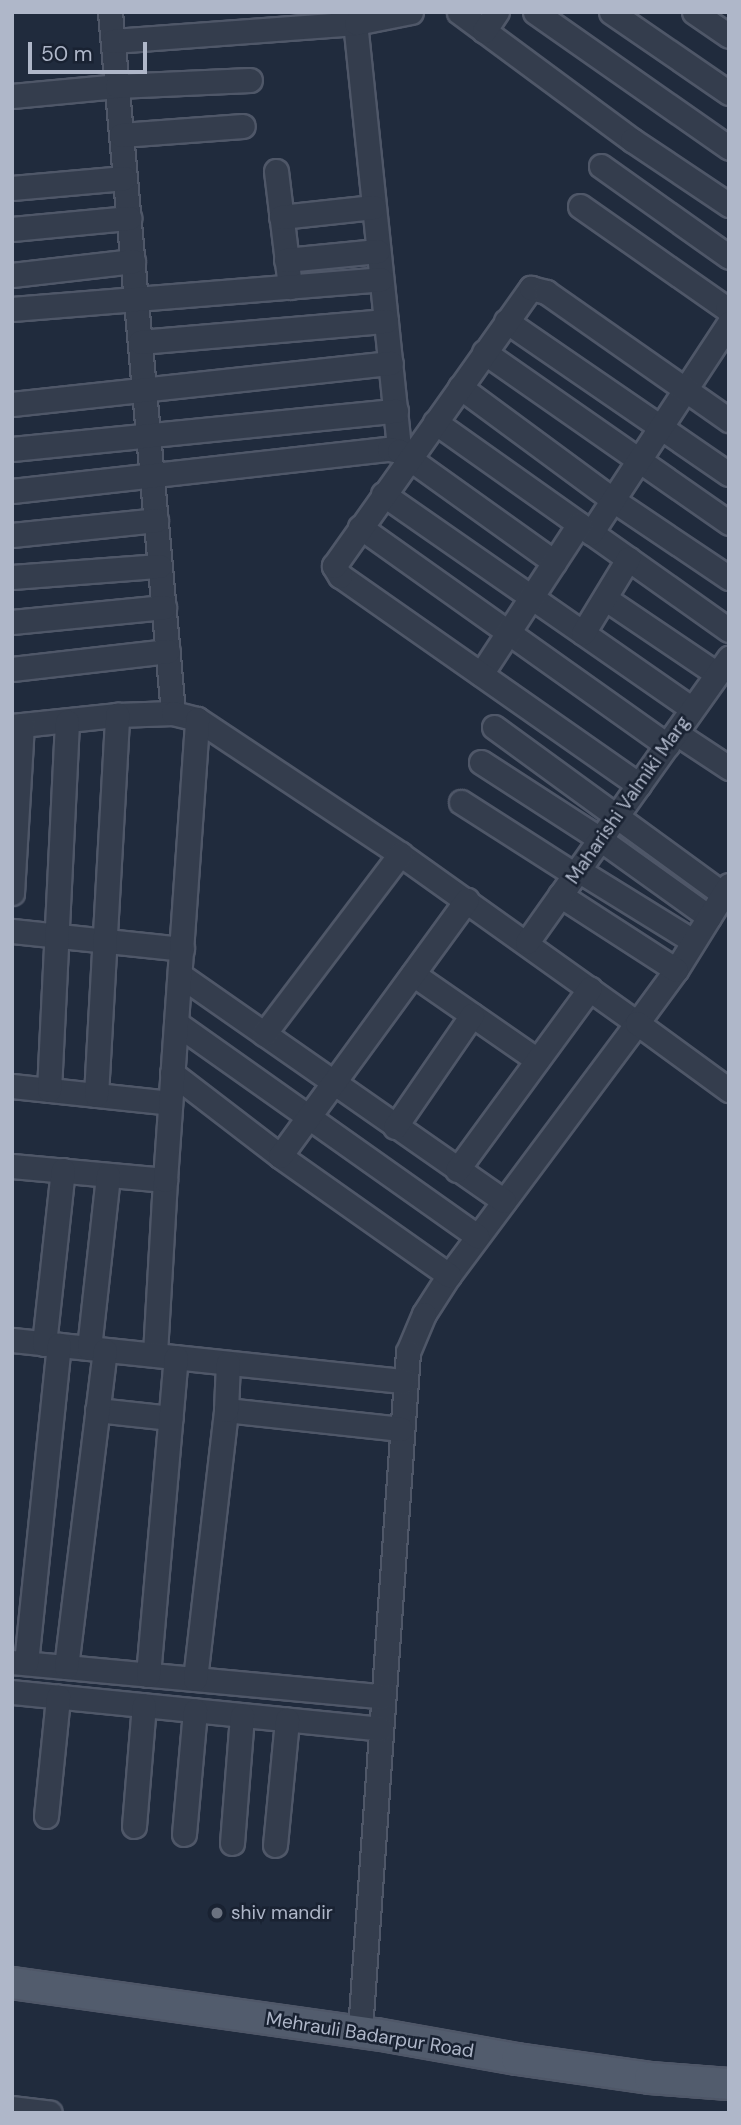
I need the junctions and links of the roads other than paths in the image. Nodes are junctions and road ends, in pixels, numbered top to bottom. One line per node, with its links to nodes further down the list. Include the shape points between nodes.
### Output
1 (110, 12): 10 (street)
2 (411, 12): 7 (street)
3 (459, 12): 8 (street)
4 (535, 12): 17 (street)
5 (611, 12): 13 (street)
6 (694, 12): 9 (street)
7 (355, 18): 10 (street); 24 (street)
8 (491, 22): 22 (street, via 632,140)
9 (729, 36)
10 (113, 41): 12 (street)
11 (250, 80): 12 (street)
12 (117, 86): 14 (street); 16 (street)
13 (729, 93)
14 (12, 96)
15 (243, 126): 16 (street)
16 (121, 135): 20 (street)
17 (729, 148)
18 (601, 166): 29 (street)
19 (276, 171): 25 (street)
20 (125, 178): 21 (street); 26 (street)
21 (12, 188)
22 (729, 205)
23 (580, 206): 37 (street)
24 (373, 207): 25 (street); 28 (street)
25 (281, 217): 30 (street)
26 (129, 218): 27 (street); 31 (street)
27 (12, 229)
28 (378, 251): 30 (street); 33 (street)
29 (729, 257)
30 (286, 260): 34 (street)
31 (133, 261): 32 (street); 35 (street)
32 (12, 275)
33 (381, 279): 34 (street); 38 (street)
34 (290, 287): 35 (street)
35 (136, 298): 36 (street); 40 (street)
36 (12, 309)
37 (728, 312): 42 (street)
38 (386, 321): 40 (street); 43 (street)
39 (506, 321): 41 (street); 45 (street, via 526,293 538,288); 51 (street)
40 (140, 342): 46 (street)
41 (484, 352): 44 (street); 55 (street)
42 (720, 357): 45 (street)
43 (391, 363): 46 (street); 48 (street)
44 (460, 387): 50 (street); 60 (street)
45 (685, 389): 49 (street); 51 (street)
46 (144, 390): 47 (street); 52 (street)
47 (12, 404)
48 (396, 411): 52 (street); 54 (street)
49 (729, 420)
50 (435, 422): 54 (street); 64 (street)
51 (661, 427): 55 (street); 56 (street)
52 (148, 436): 53 (street); 57 (street)
53 (12, 449)
54 (404, 455): 57 (street, via 379,449); 59 (street); 67 (street)
55 (638, 461): 60 (street); 62 (street)
56 (729, 474)
57 (152, 475): 58 (street); 61 (street)
58 (12, 491)
59 (383, 494): 63 (street); 71 (street)
60 (613, 500): 64 (street); 70 (street)
61 (156, 520): 65 (street); 68 (street)
62 (729, 523)
63 (360, 527): 76 (street); 81 (street, via 336,561 335,572)
64 (585, 528): 66 (street); 67 (street)
65 (12, 535)
66 (628, 559): 72 (street); 75 (street)
67 (554, 562): 71 (street)
68 (160, 566): 69 (street); 73 (street)
69 (12, 578)
70 (729, 578)
71 (531, 597): 76 (street); 77 (street)
72 (606, 599): 77 (street); 80 (street)
73 (164, 607): 74 (street); 78 (street)
74 (12, 622)
75 (729, 630)
76 (508, 633): 81 (street); 89 (street)
77 (583, 633): 82 (street)
78 (168, 651): 79 (street); 83 (street)
79 (12, 668)
80 (725, 670): 82 (street, Maharishi Valmiki Marg); 89 (street, Maharishi Valmiki Marg)
81 (481, 674): 92 (street)
82 (692, 709): 89 (street, Maharishi Valmiki Marg)
83 (173, 713): 84 (street); 85 (street)
84 (117, 715): 86 (street); 105 (street)
85 (197, 719): 96 (street); 108 (street)
86 (67, 721): 87 (street); 104 (street)
87 (17, 726): 99 (street)
88 (494, 727): 94 (street)
89 (676, 739): 91 (street); 92 (street, Maharishi Valmiki Marg); 94 (street, Maharishi Valmiki Marg)
90 (481, 762): 95 (street)
91 (729, 768)
92 (639, 785): 94 (street, Maharishi Valmiki Marg)
93 (461, 802): 97 (street)
94 (622, 818): 95 (street, Maharishi Valmiki Marg); 98 (street)
95 (605, 843): 97 (street, Maharishi Valmiki Marg); 102 (street)
96 (400, 854): 101 (street); 116 (street)
97 (581, 873): 100 (street, Maharishi Valmiki Marg); 106 (street)
98 (726, 889): 102 (street)
99 (12, 893)
100 (566, 899): 107 (street, Maharishi Valmiki Marg); 109 (street)
101 (467, 900): 107 (street); 110 (street)
102 (709, 917): 106 (street)
103 (12, 931): 104 (street)
104 (58, 936): 105 (street); 121 (street)
105 (103, 941): 108 (street); 123 (street)
106 (693, 942): 109 (street)
107 (533, 946): 112 (street)
108 (182, 949): 111 (street)
109 (676, 970): 115 (street)
110 (413, 974): 113 (street); 119 (street)
111 (180, 975): 114 (street); 116 (street)
112 (590, 988): 115 (street); 117 (street)
113 (472, 1015): 117 (street); 126 (street)
114 (176, 1023): 118 (street); 125 (street)
115 (637, 1023): 122 (street); 133 (street)
116 (264, 1034): 119 (street)
117 (537, 1060): 130 (street)
118 (172, 1073): 124 (street); 127 (street)
119 (333, 1083): 125 (street); 126 (street)
120 (12, 1086): 121 (street)
121 (49, 1090): 123 (street)
122 (729, 1090)
123 (96, 1095): 124 (street)
124 (170, 1103): 132 (street)
125 (309, 1116): 127 (street); 134 (street)
126 (395, 1127): 130 (street)
127 (280, 1156): 135 (street)
128 (12, 1166): 129 (street)
129 (63, 1170): 131 (street); 137 (street)
130 (457, 1170): 133 (street)
131 (108, 1175): 132 (street); 138 (street)
132 (165, 1180): 139 (street)
133 (504, 1201): 134 (street)
134 (477, 1236): 135 (street)
135 (449, 1275): 141 (street, via 416,1331)
136 (13, 1344): 137 (street)
137 (51, 1344): 138 (street); 146 (street)
138 (97, 1349): 139 (street); 142 (street)
139 (165, 1356): 140 (street); 144 (street)
140 (229, 1363): 141 (street); 143 (street)
141 (405, 1381): 145 (street)
142 (97, 1410): 144 (street); 147 (street)
143 (226, 1410): 145 (street); 149 (street)
144 (170, 1418): 148 (street)
145 (401, 1429): 151 (street)
146 (19, 1663): 147 (street)
147 (66, 1667): 148 (street)
148 (148, 1675): 149 (street)
149 (195, 1679): 151 (street)
150 (12, 1692): 152 (street)
151 (382, 1696): 157 (street)
152 (58, 1697): 153 (street); 158 (street)
153 (144, 1705): 154 (street); 159 (street)
154 (195, 1710): 155 (street); 160 (street)
155 (243, 1715): 156 (street); 161 (street)
156 (287, 1720): 157 (street); 162 (street)
157 (380, 1729): 165 (street)
158 (46, 1816)
159 (134, 1826)
160 (184, 1834)
161 (232, 1843)
162 (275, 1846)
163 (12, 1971): 165 (main road, Mehrauli Badarpur Road)
164 (12, 1983): 167 (main road, Mehrauli Badarpur Road, via 650,2078)
165 (361, 2016): 166 (main road, Mehrauli Badarpur Road, via 519,2043)
166 (729, 2065)
167 (729, 2084)
168 (12, 2108): 169 (street)
169 (50, 2113)

